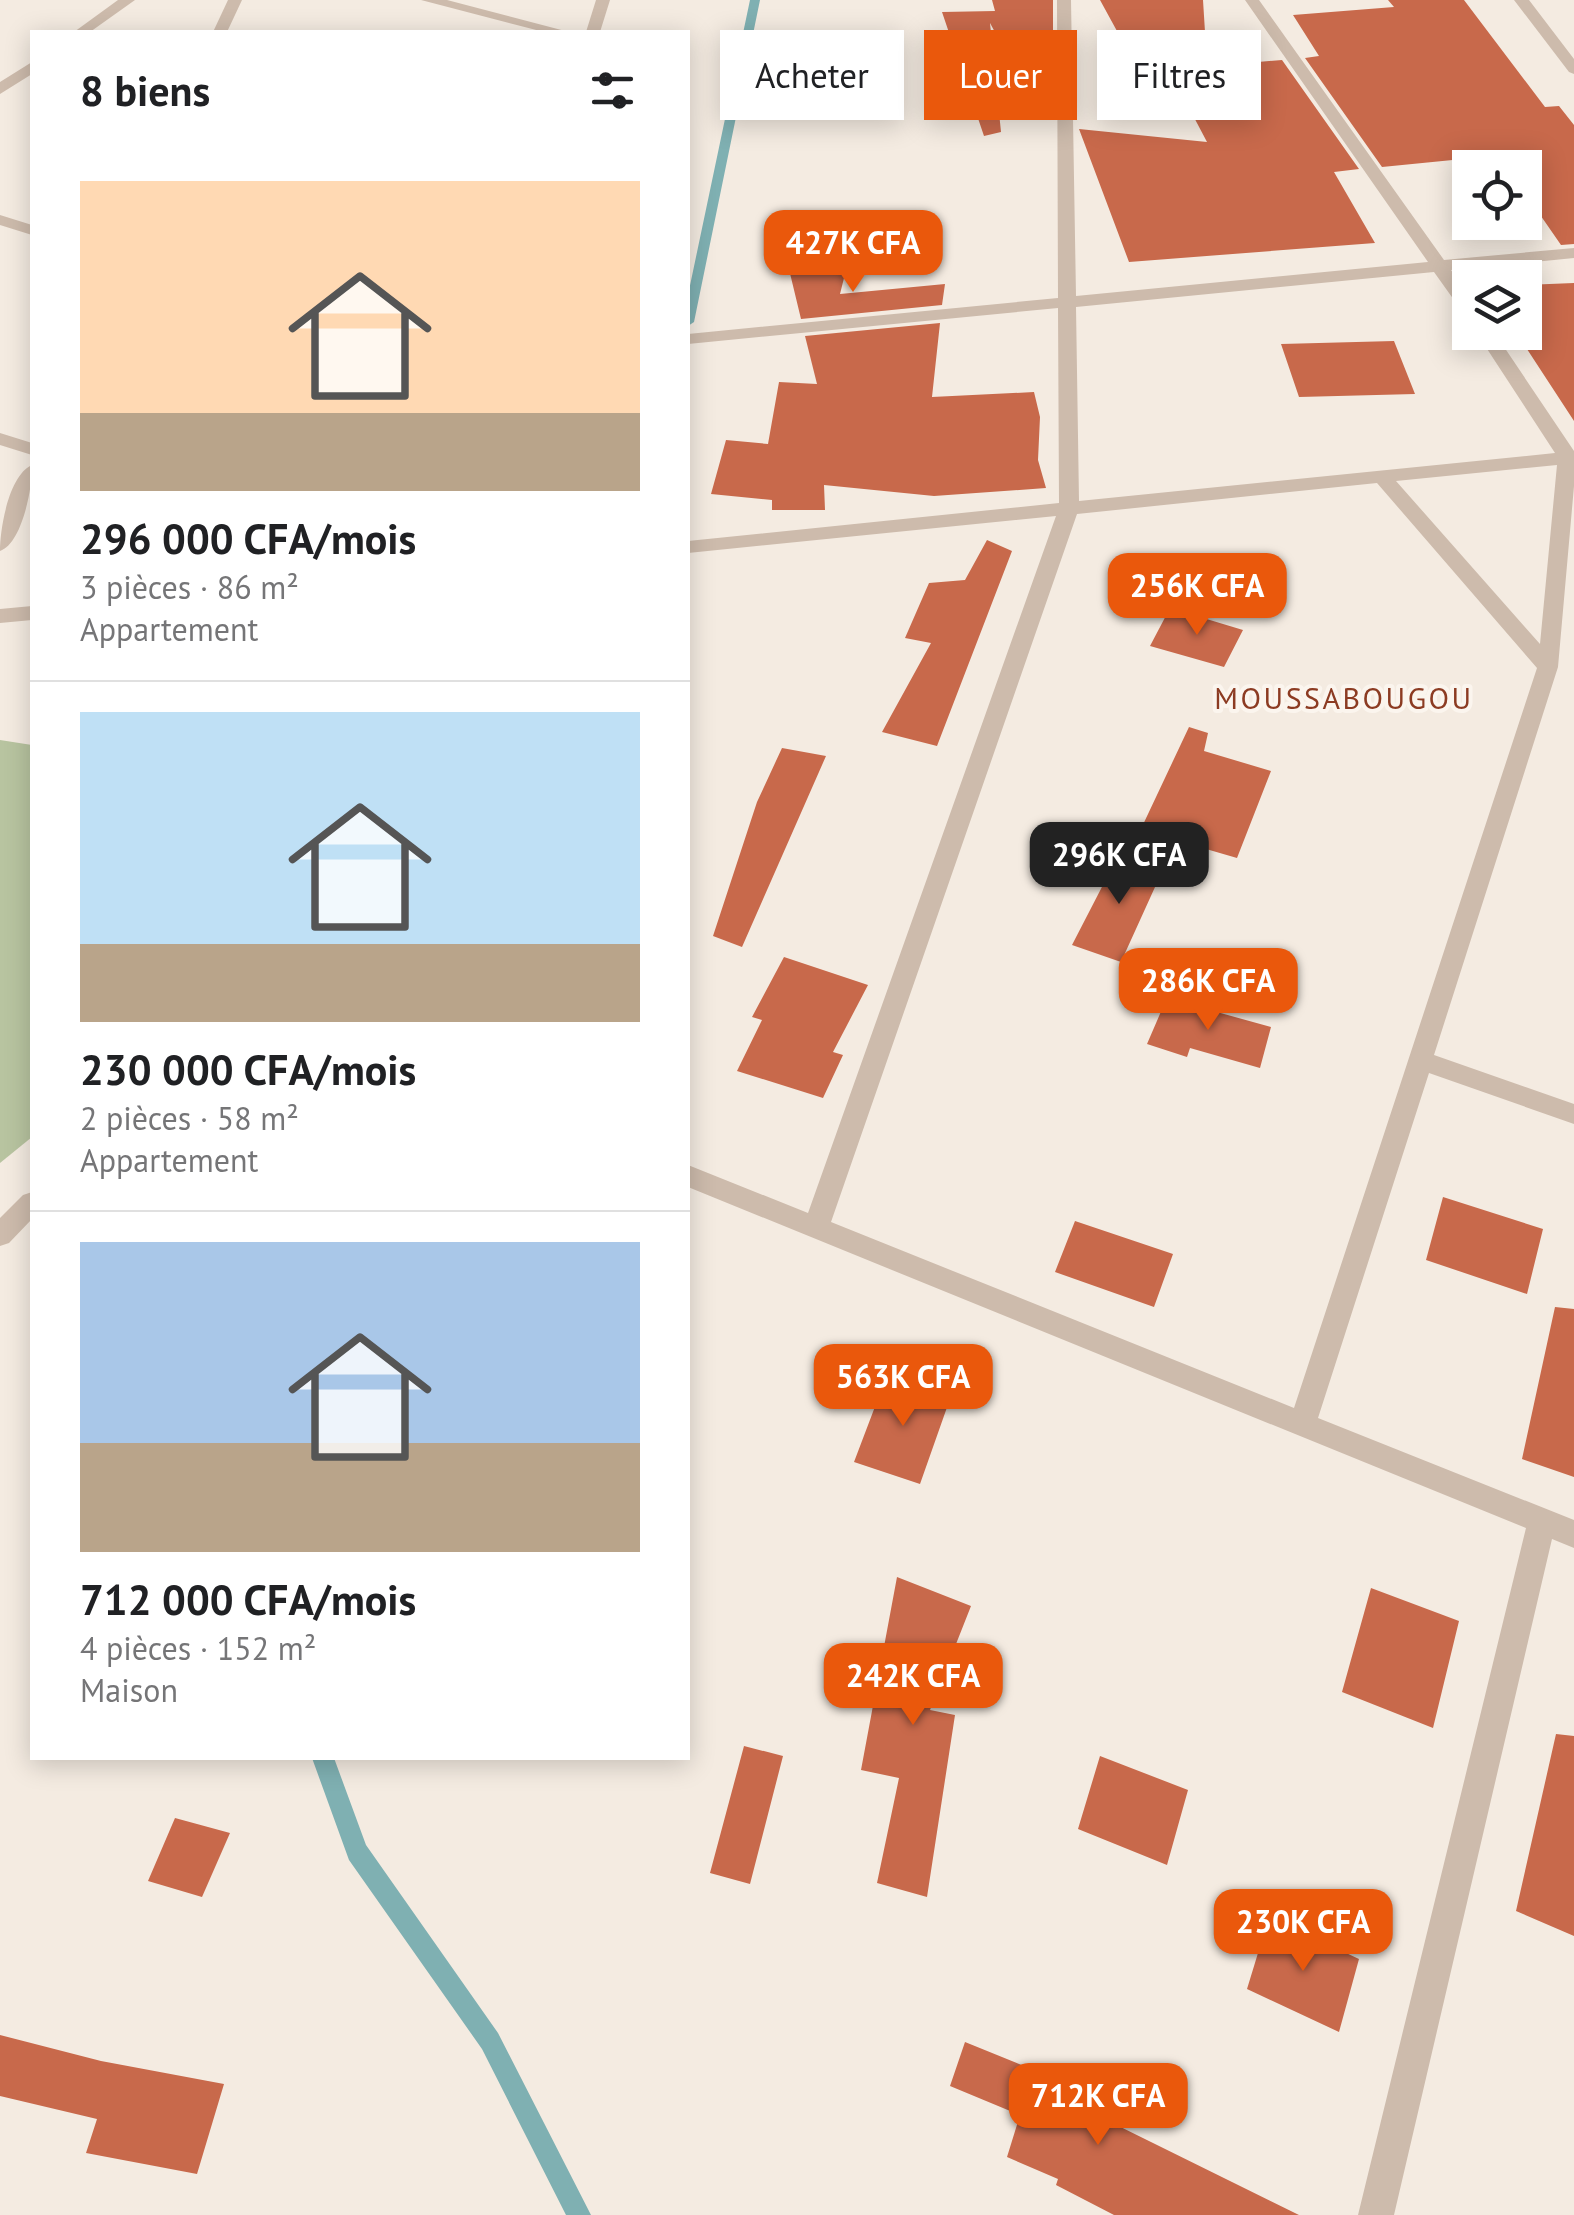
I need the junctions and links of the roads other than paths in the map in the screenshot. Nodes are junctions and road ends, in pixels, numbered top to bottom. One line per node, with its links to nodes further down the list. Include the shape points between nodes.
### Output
1 (128, 0): 8 (street)
2 (235, 0): 9 (street)
3 (428, 0): 10 (street)
4 (604, 0): 11 (street)
5 (1064, 0): 20 (street)
6 (1252, 0): 18 (street)
7 (1521, 0): 13 (street)
8 (85, 30)
9 (221, 30)
10 (553, 30)
11 (594, 30)
12 (30, 68): 14 (street)
13 (1574, 69)
14 (0, 89)
15 (0, 220): 16 (street)
16 (30, 229)
17 (1574, 253): 18 (street)
18 (1441, 266): 19 (street); 20 (street)
19 (1452, 283)
20 (1069, 303): 21 (street); 28 (street)
21 (690, 339)
22 (1496, 350): 25 (street)
23 (0, 439): 24 (street)
24 (30, 448)
25 (1570, 457): 27 (street); 33 (street)
26 (30, 476): 29 (street)
27 (1381, 476): 28 (street); 33 (street)
28 (1069, 508): 30 (street); 38 (street)
29 (0, 545)
30 (690, 547)
31 (30, 613): 32 (street)
32 (0, 616)
33 (1548, 668): 34 (street)
34 (1421, 1060): 35 (street); 40 (street)
35 (1574, 1114)
36 (690, 1177): 38 (street)
37 (30, 1205): 39 (street)
38 (815, 1230): 40 (street)
39 (0, 1235)
40 (1302, 1425): 41 (street)
41 (1542, 1522): 42 (street); 43 (street)
42 (1574, 1534)
43 (1376, 2215)

